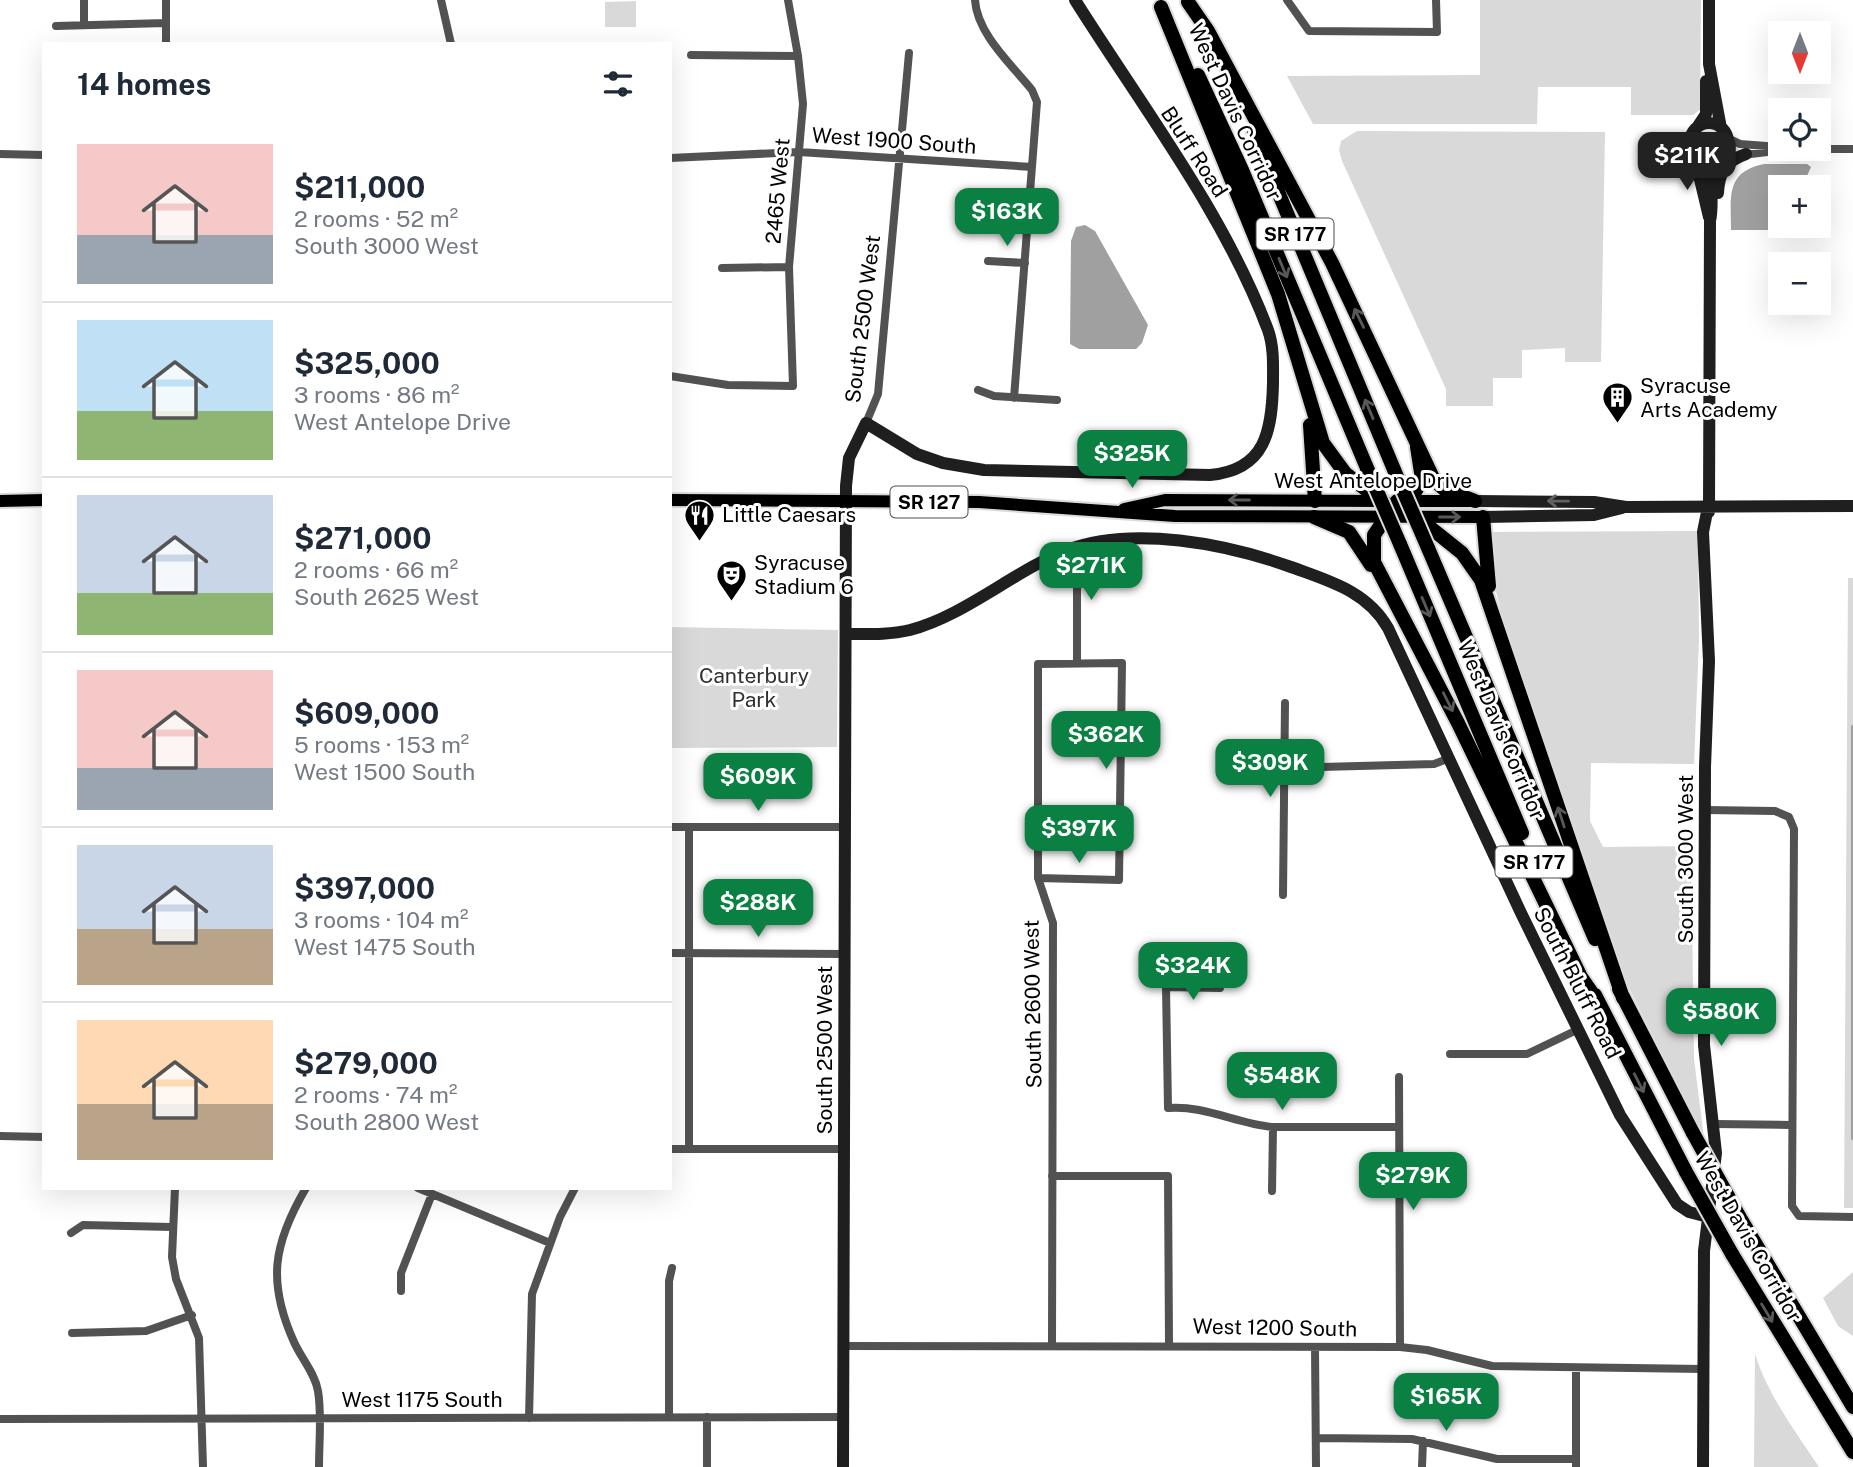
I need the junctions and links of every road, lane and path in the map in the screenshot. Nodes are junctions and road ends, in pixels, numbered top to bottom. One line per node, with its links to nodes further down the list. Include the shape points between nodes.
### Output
1 (84, 0): 13 (street)
2 (166, 0): 12 (street)
3 (441, 0): 16 (street)
4 (788, 0): 19 (street, 2465 West)
5 (975, 0): 35 (street, via 986,31 1037,102)
6 (1075, 0): 47 (street, Bluff Road, via 1216,220 1268,332 1273,407 1267,438 1247,462 1217,475 984,470 917,454)
7 (1287, 0): 8 (street, via 1309,32 1437,32)
8 (1436, 0)
9 (1709, 0): 20 (street)
10 (1188, 1): 48 (highway, one-way to 10, via 1332,263); 80 (highway, West Davis Corridor / SR 177, one-way to 10, bridge, via 1540,815 1246,118)
11 (1159, 3): 42 (highway, via 1275,285); 81 (highway, West Davis Corridor / SR 177, one-way to 81, bridge, via 1242,170 1553,906)
12 (166, 23): 13 (street); 15 (street)
13 (84, 25): 14 (street)
14 (56, 26)
15 (166, 42)
16 (451, 42)
17 (909, 53): 34 (street, South 2500 West)
18 (691, 55): 19 (street)
19 (799, 56): 26 (street, 2465 West, via 803,104)
20 (1709, 64): 21 (street, via 1706,114); 22 (street)
21 (1698, 126): 22 (street, via 1710,123); 29 (street, via 1690,142)
22 (1724, 133): 23 (street, via 1736,143); 33 (street, via 1726,150)
23 (1768, 146)
24 (1831, 149): 25 (street)
25 (1853, 149)
26 (799, 152): 32 (street, West 1900 South); 34 (street, West 1900 South); 40 (street, 2465 West)
27 (1768, 153): 30 (street)
28 (0, 154): 31 (street)
29 (1694, 154): 33 (street, via 1708,161); 37 (street, South 3000 West)
30 (1746, 154): 33 (street); 36 (street, via 1733,159 1721,173)
31 (42, 155)
32 (672, 158)
33 (1718, 158): 36 (street, South 3000 West, via 1711,176)
34 (900, 159): 35 (street, West 1900 South); 47 (street, South 2500 West, via 878,394)
35 (1032, 167): 39 (street)
36 (1713, 207): 37 (street, South 3000 West)
37 (1710, 221): 57 (street, South 3000 West)
38 (988, 261): 39 (street)
39 (1025, 263): 45 (street)
40 (789, 267): 41 (street); 43 (street, 2465 West, via 793,386 728,385)
41 (722, 268)
42 (1303, 375): 53 (highway); 58 (highway, via 1328,452 1345,473)
43 (672, 376)
44 (978, 390): 45 (street)
45 (1014, 398): 46 (street)
46 (1057, 400)
47 (866, 423): 52 (street, South 2500 West, via 849,458)
48 (1418, 447): 54 (highway, via 1437,484); 58 (highway, via 1423,472)
49 (42, 500): 51 (main road)
50 (672, 500): 52 (main road, West Antelope Drive / SR 127)
51 (0, 501)
52 (846, 501): 59 (main road, West Antelope Drive / SR 127); 65 (street, South 2500 West)
53 (1315, 501): 58 (main road, West Antelope Drive / SR 127); 59 (main road, West Antelope Drive / SR 127, one-way to 59, via 1165,500)
54 (1475, 501): 56 (street, West Antelope Drive / SR 127, one-way to 54, via 1594,502); 58 (main road, West Antelope Drive / SR 127)
55 (1853, 506): 57 (street, West Antelope Drive / SR 127)
56 (1626, 507): 57 (street, West Antelope Drive / SR 127); 61 (street, West Antelope Drive / SR 127, via 1594,515)
57 (1708, 508): 70 (street, South 3000 West)
58 (1398, 509): 60 (main road, West Antelope Drive / SR 127); 61 (main road, West Antelope Drive / SR 127, one-way to 61); 63 (highway, via 1372,546); 64 (highway, via 1469,561)
59 (1121, 510): 60 (main road, West Antelope Drive / SR 127, via 1161,516)
60 (1314, 517): 63 (highway, via 1349,532)
61 (1483, 517): 64 (highway)
62 (1067, 550): 65 (street, South Bluff Road, via 923,625 897,633); 66 (street, via 1077,579); 68 (street, South Bluff Road, via 1125,540 1203,543 1237,549 1348,588 1370,603 1388,628)
63 (1381, 577): 81 (highway, one-way to 81, via 1458,723 1581,977)
64 (1492, 604): 80 (highway, one-way to 64)
65 (846, 634): 73 (street, South 2500 West)
66 (1077, 663): 74 (street, South 2600 West, via 1038,664); 74 (street, via 1122,663 1119,880)
67 (1285, 703): 69 (street)
68 (1450, 758): 69 (street, via 1434,764); 82 (street, South Bluff Road)
69 (1284, 768): 75 (street)
70 (1705, 810): 85 (street, South 3000 West, via 1704,1045); 86 (street, via 1775,811 1788,817 1794,829)
71 (672, 827): 72 (street)
72 (689, 827): 73 (street); 77 (street)
73 (845, 827): 78 (street, South 2500 West)
74 (1038, 878): 94 (street, South 2600 West, via 1053,923)
75 (1283, 895)
76 (672, 953): 77 (street)
77 (689, 953): 78 (street); 92 (street)
78 (845, 954): 93 (street, South 2500 West)
79 (1220, 988): 87 (street, via 1166,987 1168,1108 1186,1106)
80 (1623, 998): 117 (highway, West Davis Corridor / SR 177, bridge, via 1739,1216)
81 (1599, 1003): 127 (highway, West Davis Corridor / SR 177, one-way to 127, bridge, via 1732,1254)
82 (1579, 1029): 83 (street, via 1527,1054); 101 (street, South Bluff Road, via 1620,1115 1675,1199 1685,1210)
83 (1450, 1054)
84 (1399, 1077): 88 (street)
85 (1714, 1124): 86 (street); 101 (street, South 3000 West)
86 (1790, 1125): 102 (street, via 1792,1206 1797,1214)
87 (1273, 1127): 88 (street); 99 (street)
88 (1399, 1127): 114 (street)
89 (0, 1136): 90 (street)
90 (42, 1137)
91 (672, 1149): 92 (street)
92 (689, 1149): 93 (street)
93 (844, 1149): 111 (street, South 2500 West)
94 (1052, 1176): 110 (street, via 1168,1176); 112 (street, South 2600 West)
95 (175, 1190): 103 (street)
96 (305, 1190): 118 (street, via 279,1247 277,1285 294,1342 318,1389)
97 (423, 1190): 100 (street)
98 (574, 1190): 105 (street)
99 (1272, 1191)
100 (432, 1194): 105 (street); 107 (street, via 401,1273)
101 (1709, 1217): 116 (street, South 3000 West, via 1704,1251)
102 (1853, 1217)
103 (172, 1227): 104 (street, via 83,1225); 108 (street, via 176,1279)
104 (71, 1233)
105 (550, 1243): 121 (street, via 529,1311)
106 (672, 1268): 122 (street)
107 (401, 1292)
108 (192, 1315): 109 (street, via 146,1331); 124 (street, via 199,1338)
109 (72, 1332)
110 (1170, 1344): 112 (street, West 1200 South); 113 (street, West 1200 South)
111 (844, 1346): 112 (street, West 1200 South); 120 (street, South 2500 West)
112 (1052, 1346)
113 (1315, 1347): 114 (street, West 1200 South); 125 (street)
114 (1400, 1347): 115 (street, West 1200 South, via 1492,1366)
115 (1576, 1369): 116 (street, West 1200 South); 128 (street)
116 (1703, 1369): 135 (street, South 3000 West)
117 (1853, 1407)
118 (319, 1417): 121 (street, West 1175 South); 124 (street, West 1175 South); 130 (street)
119 (707, 1417): 120 (street, West 1175 South); 122 (street, West 1175 South); 131 (street)
120 (843, 1417): 132 (street, South 2500 West)
121 (529, 1418): 122 (street, West 1175 South)
122 (669, 1418)
123 (0, 1419): 124 (street, West 1175 South)
124 (202, 1419): 129 (street)
125 (1316, 1438): 126 (street); 133 (street)
126 (1423, 1441): 128 (street, via 1497,1459); 134 (street)
127 (1853, 1452)
128 (1576, 1463)
129 (203, 1467)
130 (319, 1467)
131 (707, 1467)
132 (843, 1467)
133 (1316, 1467)
134 (1422, 1467)
135 (1703, 1467)

